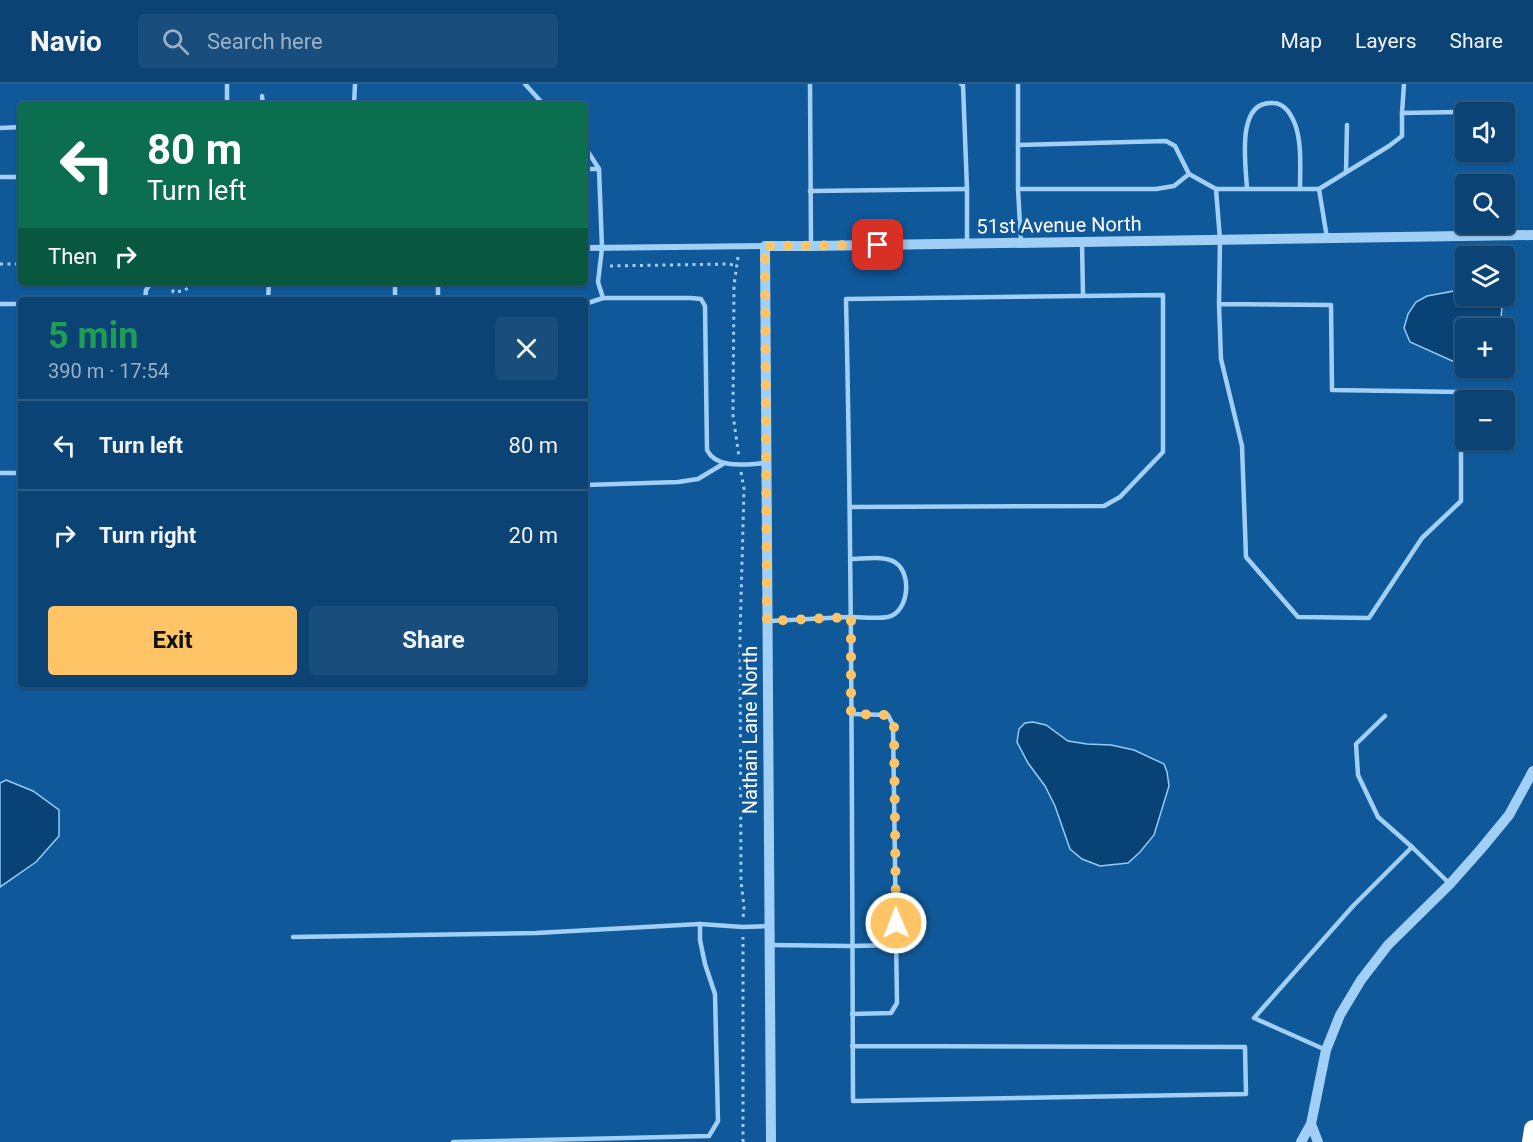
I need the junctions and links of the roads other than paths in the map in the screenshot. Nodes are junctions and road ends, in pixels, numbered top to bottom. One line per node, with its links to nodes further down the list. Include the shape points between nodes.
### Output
1 (227, 84): 9 (lane)
2 (355, 84): 11 (lane)
3 (525, 84): 12 (lane)
4 (810, 84): 32 (lane)
5 (961, 84): 26 (lane)
6 (1018, 84): 18 (lane)
7 (1404, 84): 14 (lane)
8 (262, 96): 10 (lane)
9 (227, 102)
10 (263, 102)
11 (354, 102)
12 (541, 102)
13 (1455, 112): 14 (lane)
14 (1402, 113): 22 (lane, via 1402,136)
15 (1347, 125): 22 (lane)
16 (18, 127): 17 (lane)
17 (0, 128)
18 (1018, 145): 23 (lane, via 1166,141 1175,146); 27 (lane)
19 (588, 152): 21 (lane)
20 (588, 169): 21 (lane)
21 (599, 169): 42 (lane)
22 (1346, 172): 31 (lane)
23 (1188, 174): 27 (lane, via 1174,186 1156,189); 28 (lane)
24 (0, 177): 25 (lane)
25 (18, 177)
26 (967, 189): 32 (lane); 38 (lane)
27 (1018, 189): 37 (lane)
28 (1216, 189): 29 (lane); 35 (lane)
29 (1247, 189): 30 (lane); 30 (lane, via 1246,126 1250,115 1268,103 1287,109 1296,126)
30 (1300, 189): 31 (lane)
31 (1319, 189): 34 (lane)
32 (810, 191): 40 (lane)
33 (1533, 235): 34 (street, 51st Avenue North)
34 (1327, 238): 35 (street, 51st Avenue North)
35 (1220, 240): 36 (street, 51st Avenue North); 48 (lane)
36 (1082, 242): 37 (street, 51st Avenue North); 43 (lane)
37 (1021, 243): 38 (street, 51st Avenue North)
38 (967, 244): 40 (street, 51st Avenue North)
39 (765, 246): 40 (street, 51st Avenue North); 42 (street, 51st Avenue North); 49 (street, Nathan Lane North)
40 (811, 246)
41 (588, 248): 42 (street, 51st Avenue North)
42 (602, 248): 44 (lane, via 598,282)
43 (1083, 295): 54 (lane, via 846,299); 54 (lane, via 1163,295 1163,452 1120,497 1104,506)
44 (603, 298): 45 (lane); 50 (lane, via 701,299 705,306 707,450 710,457)
45 (588, 303)
46 (0, 304): 47 (lane)
47 (18, 304)
48 (1219, 304): 48 (lane, via 1221,358 1242,446 1246,557 1298,617 1369,618 1422,538 1461,501 1461,392 1332,390 1332,305)
49 (766, 463): 50 (lane); 57 (street, Nathan Lane North)
50 (723, 464): 53 (lane, via 698,479)
51 (0, 473): 52 (lane)
52 (18, 473)
53 (588, 485)
54 (851, 507): 55 (lane)
55 (851, 559): 56 (lane); 56 (lane, via 888,559 898,563 904,574 906,598 900,610 890,617)
56 (851, 617): 57 (lane); 58 (lane)
57 (767, 621): 64 (street, Nathan Lane North)
58 (851, 714): 67 (lane, via 888,715 894,725); 68 (lane)
59 (1385, 716): 61 (lane, via 1356,744 1358,776 1378,817)
60 (1533, 771): 62 (street, via 1509,815)
61 (1412, 847): 62 (lane); 71 (lane, via 1353,906 1254,1018)
62 (1450, 884): 71 (street, via 1388,945 1361,980 1340,1015)
63 (700, 924): 64 (lane); 65 (lane, via 536,933); 74 (lane, via 705,964 715,994 718,1121 709,1136)
64 (769, 926): 66 (street, Nathan Lane North)
65 (293, 937)
66 (769, 945): 68 (lane); 75 (street, Nathan Lane North)
67 (897, 945): 68 (lane); 69 (lane, via 897,1003 891,1013)
68 (852, 946): 69 (lane)
69 (852, 1014): 70 (lane)
70 (852, 1046): 70 (lane, via 1245,1047 1246,1094 853,1101)
71 (1326, 1050): 72 (street)
72 (1311, 1124): 76 (street); 77 (street)
73 (1533, 1129): 78 (highway)
74 (453, 1142)
75 (771, 1142)
76 (1301, 1142)
77 (1318, 1142)
78 (1531, 1142)

